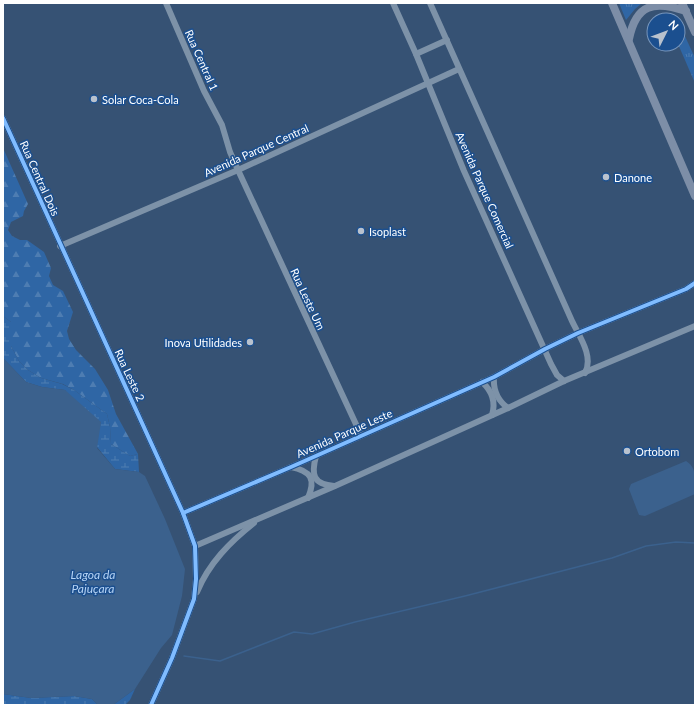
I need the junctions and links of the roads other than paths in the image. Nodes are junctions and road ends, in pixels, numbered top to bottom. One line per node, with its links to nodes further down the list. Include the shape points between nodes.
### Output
1 (166, 3): 14 (street, Rua Central 1, via 222,126)
2 (393, 3): 10 (street, Avenida Parque Comercial)
3 (430, 3): 9 (street)
4 (612, 3): 8 (main road)
5 (682, 3): 6 (main road)
6 (686, 11): 7 (main road); 8 (main road, via 665,4 657,3 650,6 634,20)
7 (695, 32)
8 (629, 39): 15 (main road)
9 (447, 40): 10 (street); 11 (street)
10 (416, 54): 12 (street, Avenida Parque Comercial)
11 (459, 69): 12 (street, Avenida Parque Central); 19 (street)
12 (428, 83): 14 (street, Avenida Parque Central); 20 (street, Avenida Parque Comercial, via 464,171)
13 (3, 118): 16 (street, Rua Central Dois)
14 (238, 170): 16 (street, Avenida Parque Central); 27 (street, Rua Leste Um)
15 (695, 196)
16 (60, 246): 32 (street, Rua Leste 2)
17 (695, 283): 19 (street, Avenida Parque Leste)
18 (695, 326): 21 (street)
19 (578, 333): 20 (street, Avenida Parque Leste); 21 (street, via 587,354)
20 (545, 349): 22 (street, Avenida Parque Leste); 23 (street, Avenida Parque Comercial, via 556,375)
21 (585, 373): 23 (street)
22 (494, 377): 24 (street, Avenida Parque Leste); 25 (street, via 496,395)
23 (564, 381): 25 (street)
24 (482, 382): 26 (street, via 492,395); 27 (street, Avenida Parque Leste)
25 (508, 408): 26 (street)
26 (492, 415): 30 (street)
27 (361, 435): 28 (street, Avenida Parque Leste)
28 (316, 456): 29 (street, Avenida Parque Leste); 30 (street, via 313,466 315,477 322,484)
29 (291, 467): 31 (street, via 302,469 310,476 312,485); 32 (street, Avenida Parque Leste)
30 (335, 486): 31 (street)
31 (308, 498): 33 (street)
32 (183, 513): 34 (street)
33 (259, 519): 34 (street); 35 (street, via 219,555 202,580)
34 (195, 546): 35 (street)
35 (194, 599): 36 (street)
36 (151, 705)

